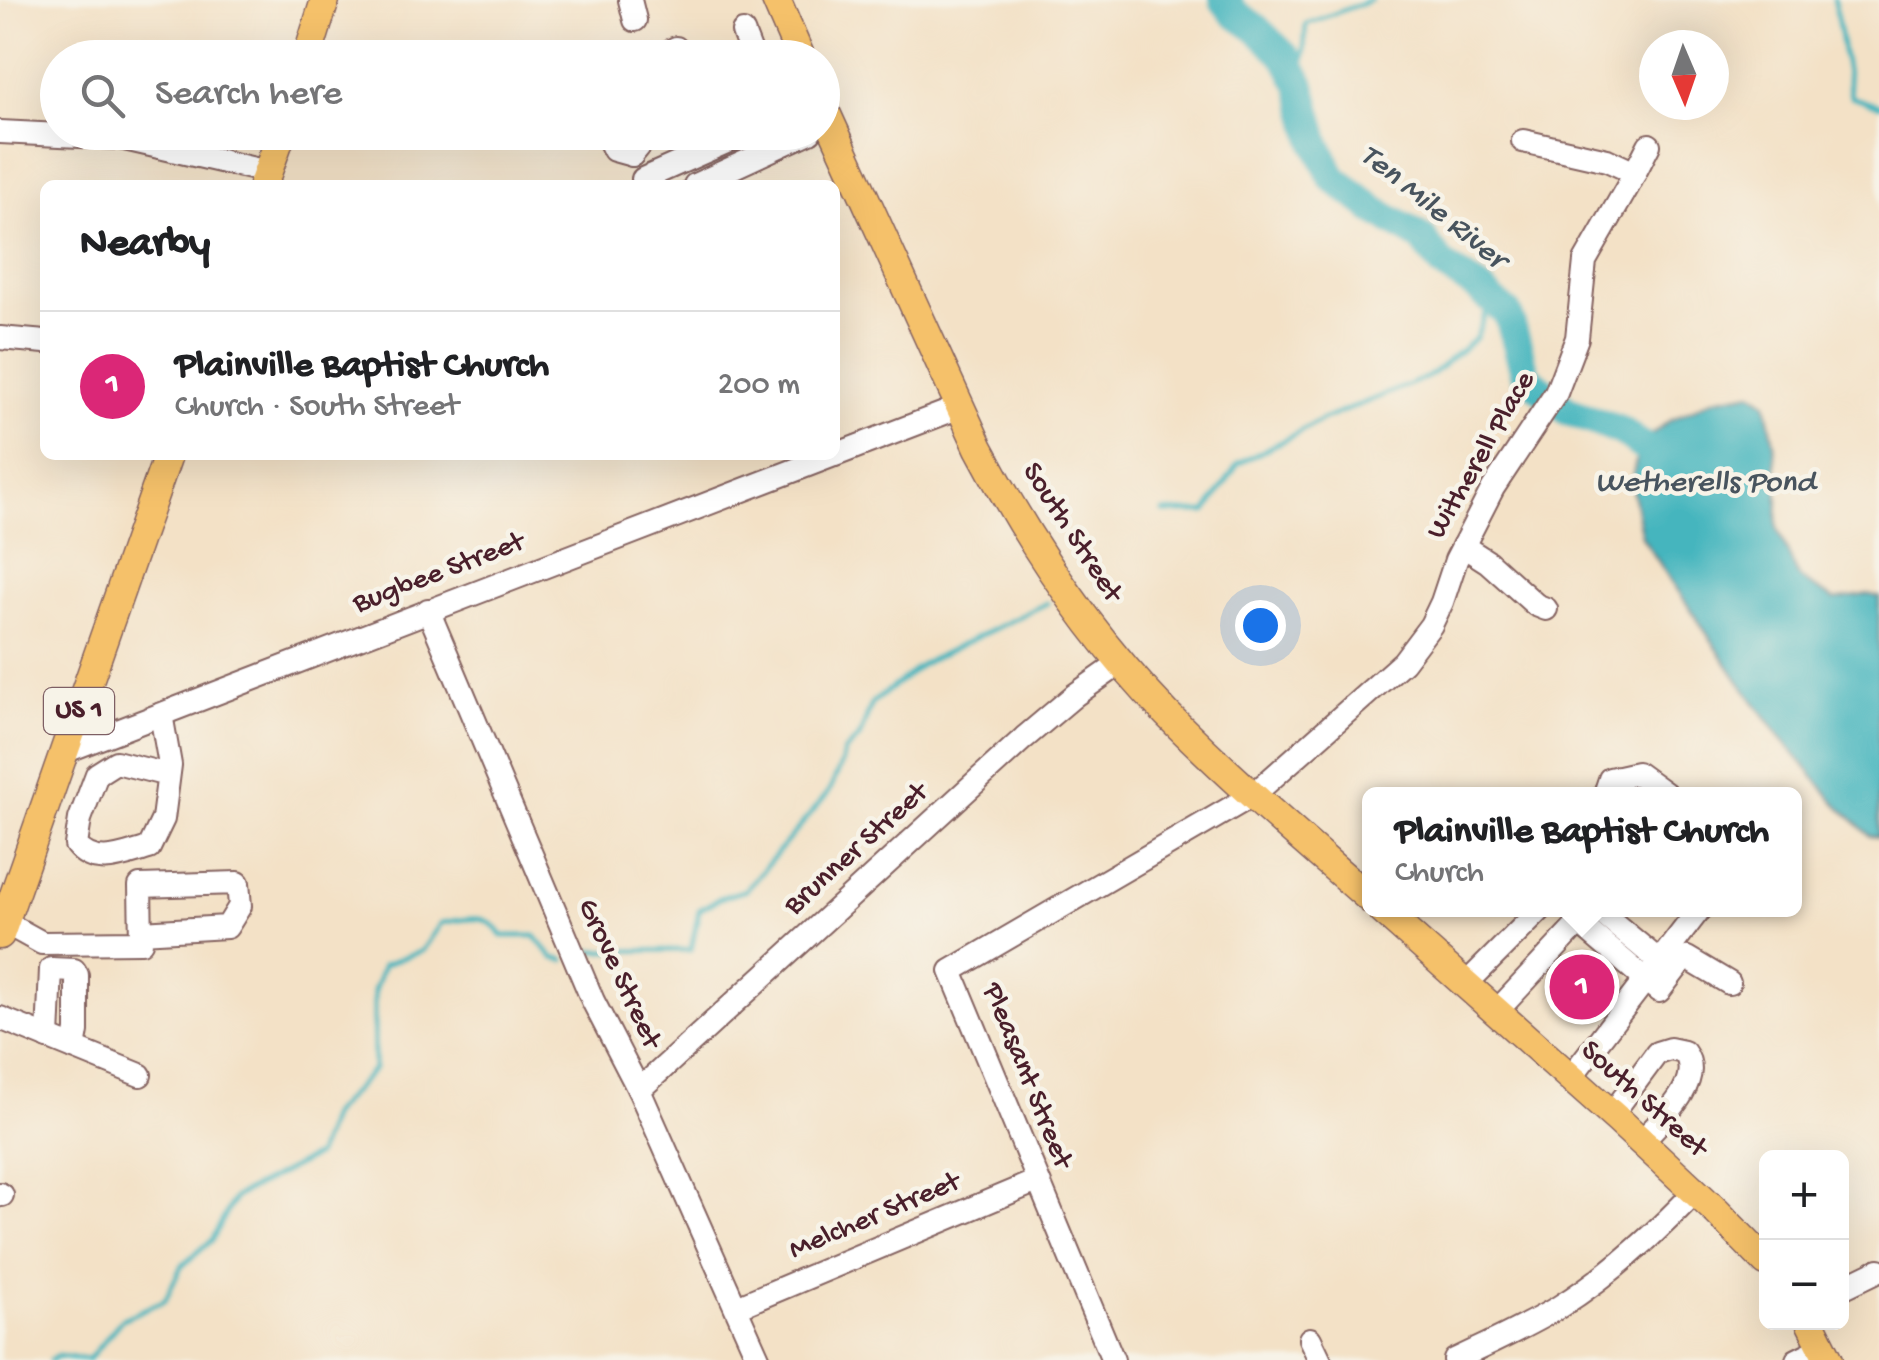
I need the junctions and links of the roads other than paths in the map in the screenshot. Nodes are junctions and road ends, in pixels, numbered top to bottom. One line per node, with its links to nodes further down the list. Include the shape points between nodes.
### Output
1 (325, 0): 4 (main road)
2 (776, 0): 6 (main road)
3 (743, 32): 5 (street)
4 (312, 40)
5 (746, 40)
6 (794, 40)
7 (0, 132): 8 (street)
8 (40, 134)
9 (1522, 141): 17 (street)
10 (1649, 145): 17 (street, Witherell Place)
11 (164, 150): 18 (street)
12 (276, 150): 18 (main road)
13 (636, 150): 19 (street)
14 (712, 150): 20 (street)
15 (753, 150): 21 (street)
16 (836, 150): 24 (main road, South Street)
17 (1635, 173): 28 (street, Witherell Place, via 1585,261 1576,338 1553,397)
18 (266, 178)
19 (644, 180)
20 (649, 180)
21 (703, 180)
22 (0, 338): 23 (street)
23 (40, 342)
24 (960, 407): 25 (street, Bugbee Street); 31 (main road, South Street, via 1043,558)
25 (840, 453)
26 (166, 460): 33 (main road, US 1)
27 (822, 460): 30 (street, Bugbee Street)
28 (1463, 546): 29 (street); 37 (street, Witherell Place, via 1432,625 1403,662)
29 (1546, 609)
30 (428, 610): 32 (street, Bugbee Street); 54 (street, Grove Street, via 593,1000)
31 (1122, 662): 37 (main road, South Street); 54 (street, Brunner Street, via 1037,726)
32 (160, 714): 33 (street, Bugbee Street); 34 (street)
33 (66, 750): 43 (main road, US 1)
34 (168, 775): 34 (street, via 163,819 149,848 106,860 84,855 76,845 80,819 97,774 116,762)
35 (1607, 787): 36 (street, via 1610,779 1637,773)
36 (1656, 787)
37 (1253, 795): 38 (main road, South Street); 57 (street, Pleasant Street, via 951,971)
38 (1362, 892)
39 (1390, 917): 47 (main road, South Street)
40 (1533, 917): 47 (street)
41 (1604, 917): 45 (street)
42 (1694, 917): 45 (street)
43 (2, 929): 44 (street, via 42,943 141,942)
44 (141, 932)
45 (1652, 970): 46 (street, via 1661,991 1686,958); 48 (street, via 1579,924); 53 (street)
46 (1728, 982)
47 (1466, 984): 48 (main road, South Street)
48 (1496, 1012): 53 (main road, South Street)
49 (0, 1018): 50 (street)
50 (48, 1038): 51 (street); 51 (street, via 51,969 74,970)
51 (74, 1048): 52 (street)
52 (140, 1075)
53 (1570, 1078): 55 (main road, South Street)
54 (639, 1090): 62 (street, Grove Street)
55 (1612, 1114): 56 (main road, South Street); 56 (street, via 1657,1052 1684,1052 1691,1072 1682,1093)
56 (1642, 1142): 58 (main road, South Street)
57 (1037, 1181): 62 (street, Melcher Street); 65 (street, Pleasant Street)
58 (1695, 1192): 59 (main road, South Street); 66 (street, via 1582,1292)
59 (1759, 1255)
60 (1879, 1270): 61 (street)
61 (1849, 1285)
62 (737, 1307): 64 (street, Grove Street)
63 (1821, 1343): 67 (street)
64 (759, 1360)
65 (1114, 1360)
66 (1456, 1360)
67 (1797, 1360)

